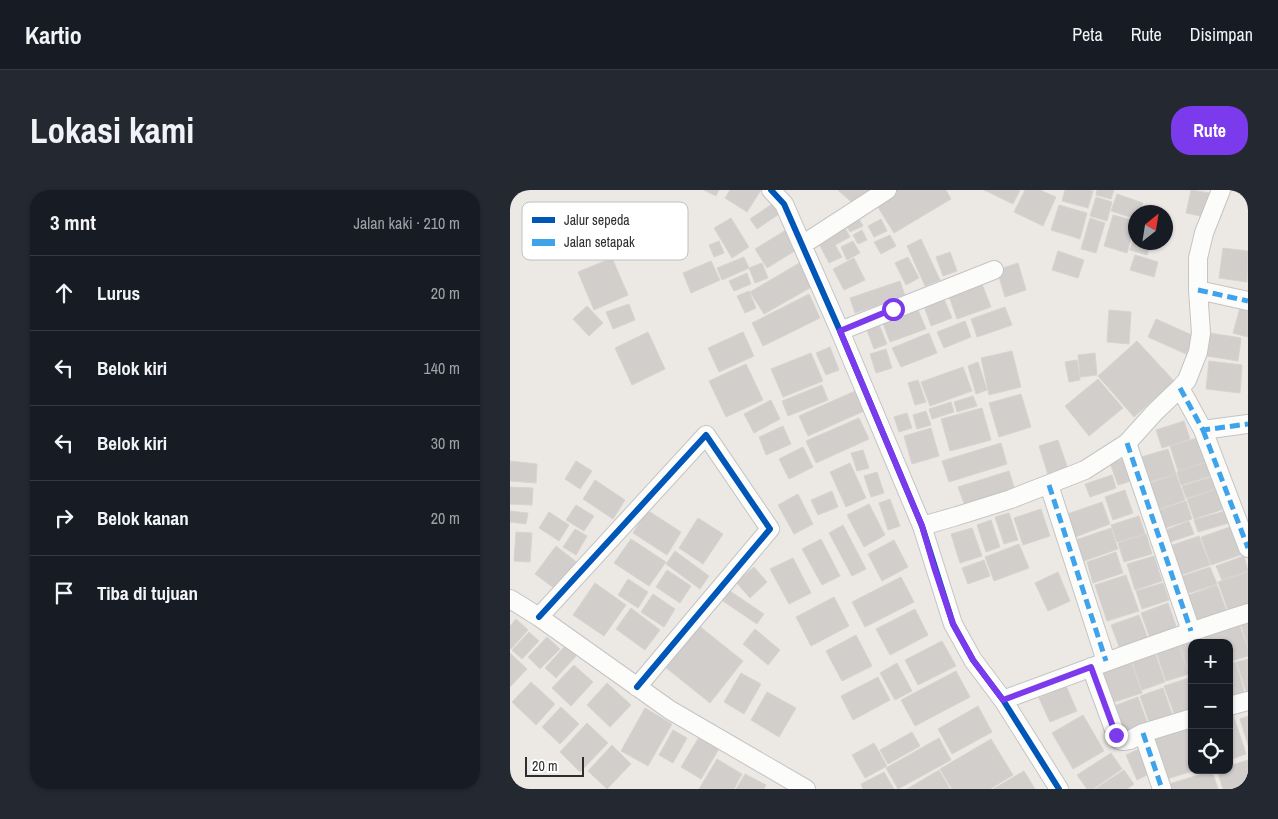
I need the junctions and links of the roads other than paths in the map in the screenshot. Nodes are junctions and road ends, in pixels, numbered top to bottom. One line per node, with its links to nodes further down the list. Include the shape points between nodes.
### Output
1 (771, 190): 4 (street, via 784,204)
2 (887, 190): 4 (street)
3 (1221, 190): 6 (street, via 1198,258)
4 (802, 245): 8 (street)
5 (994, 270): 8 (street)
6 (1198, 290): 7 (street); 9 (street, via 1201,333 1198,352 1187,380)
7 (1248, 301)
8 (840, 331): 14 (street)
9 (1180, 388): 11 (street); 12 (street)
10 (1248, 424): 11 (street)
11 (1203, 430): 15 (street)
12 (1128, 443): 13 (street, via 1085,470); 19 (street)
13 (1049, 484): 14 (street); 20 (street)
14 (922, 526): 22 (street, via 953,624 973,660)
15 (1248, 548)
16 (510, 599): 18 (street)
17 (1248, 613): 19 (street)
18 (539, 617): 21 (street); 21 (street, via 706,435 770,529)
19 (1192, 631): 20 (street)
20 (1098, 664): 22 (street); 26 (street, via 1116,735 1123,741)
21 (637, 687): 27 (street, via 670,710)
22 (1003, 700): 28 (street)
23 (1248, 701): 24 (street)
24 (1233, 705)
25 (1188, 719): 26 (street)
26 (1143, 734): 29 (street)
27 (806, 789)
28 (1059, 789)
29 (1162, 789)

